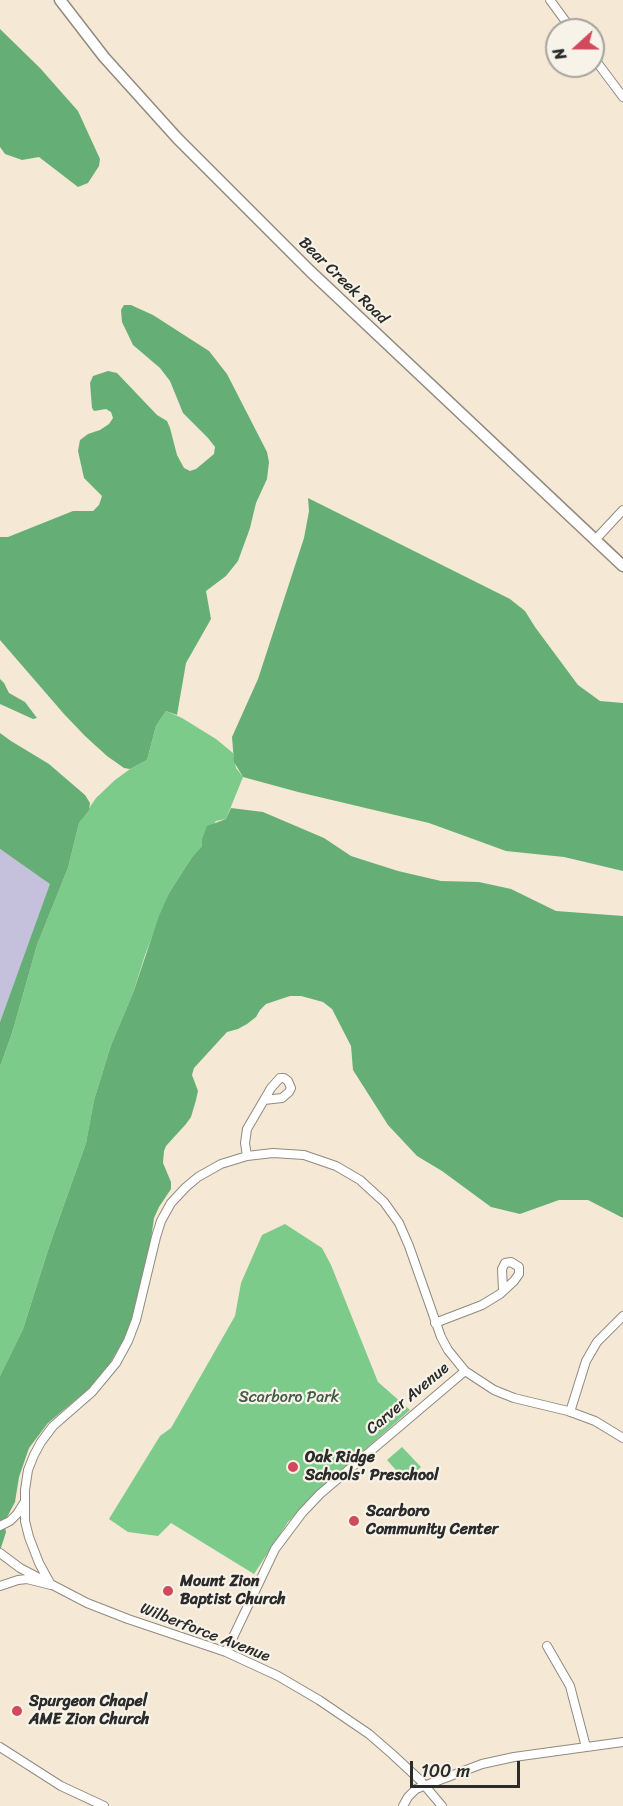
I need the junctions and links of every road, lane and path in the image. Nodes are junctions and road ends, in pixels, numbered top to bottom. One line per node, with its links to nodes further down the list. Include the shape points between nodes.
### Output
1 (60, 0): 7 (street, Bear Creek Road, via 104,57 184,145 318,279)
2 (550, 0): 3 (street)
3 (563, 18)
4 (605, 73): 5 (street)
5 (623, 97)
6 (623, 510): 7 (street)
7 (595, 540): 8 (street, Bear Creek Road)
8 (623, 566)
9 (264, 1100): 10 (street, via 247,1129)
10 (247, 1156): 13 (street, via 273,1153 318,1159 347,1172 372,1190 405,1234); 17 (street, via 198,1177 171,1203 150,1256 128,1341 105,1377 53,1425 41,1442 28,1470)
11 (503, 1290): 13 (street, via 482,1305)
12 (623, 1316): 15 (street, via 597,1342 586,1361)
13 (435, 1323): 14 (street, via 448,1350)
14 (465, 1371): 15 (street, via 504,1394); 23 (street, Carver Avenue, via 302,1513 275,1549)
15 (570, 1412): 16 (street)
16 (623, 1438)
17 (24, 1503): 18 (street, via 10,1521); 20 (street, via 29,1537)
18 (0, 1526)
19 (0, 1553): 20 (street, Wilberforce Avenue)
20 (51, 1585): 21 (street, via 27,1579); 23 (street, Wilberforce Avenue, via 128,1619)
21 (0, 1586)
22 (547, 1646): 26 (street, via 570,1686)
23 (226, 1653): 27 (street, Wilberforce Avenue, via 278,1676 333,1708 369,1734)
24 (623, 1742): 26 (street)
25 (0, 1746): 28 (street, via 61,1786)
26 (586, 1747): 27 (street, via 482,1764)
27 (425, 1785): 29 (street, via 416,1789); 30 (street, Wilberforce Avenue)
28 (104, 1806)
29 (403, 1806)
30 (442, 1806)

